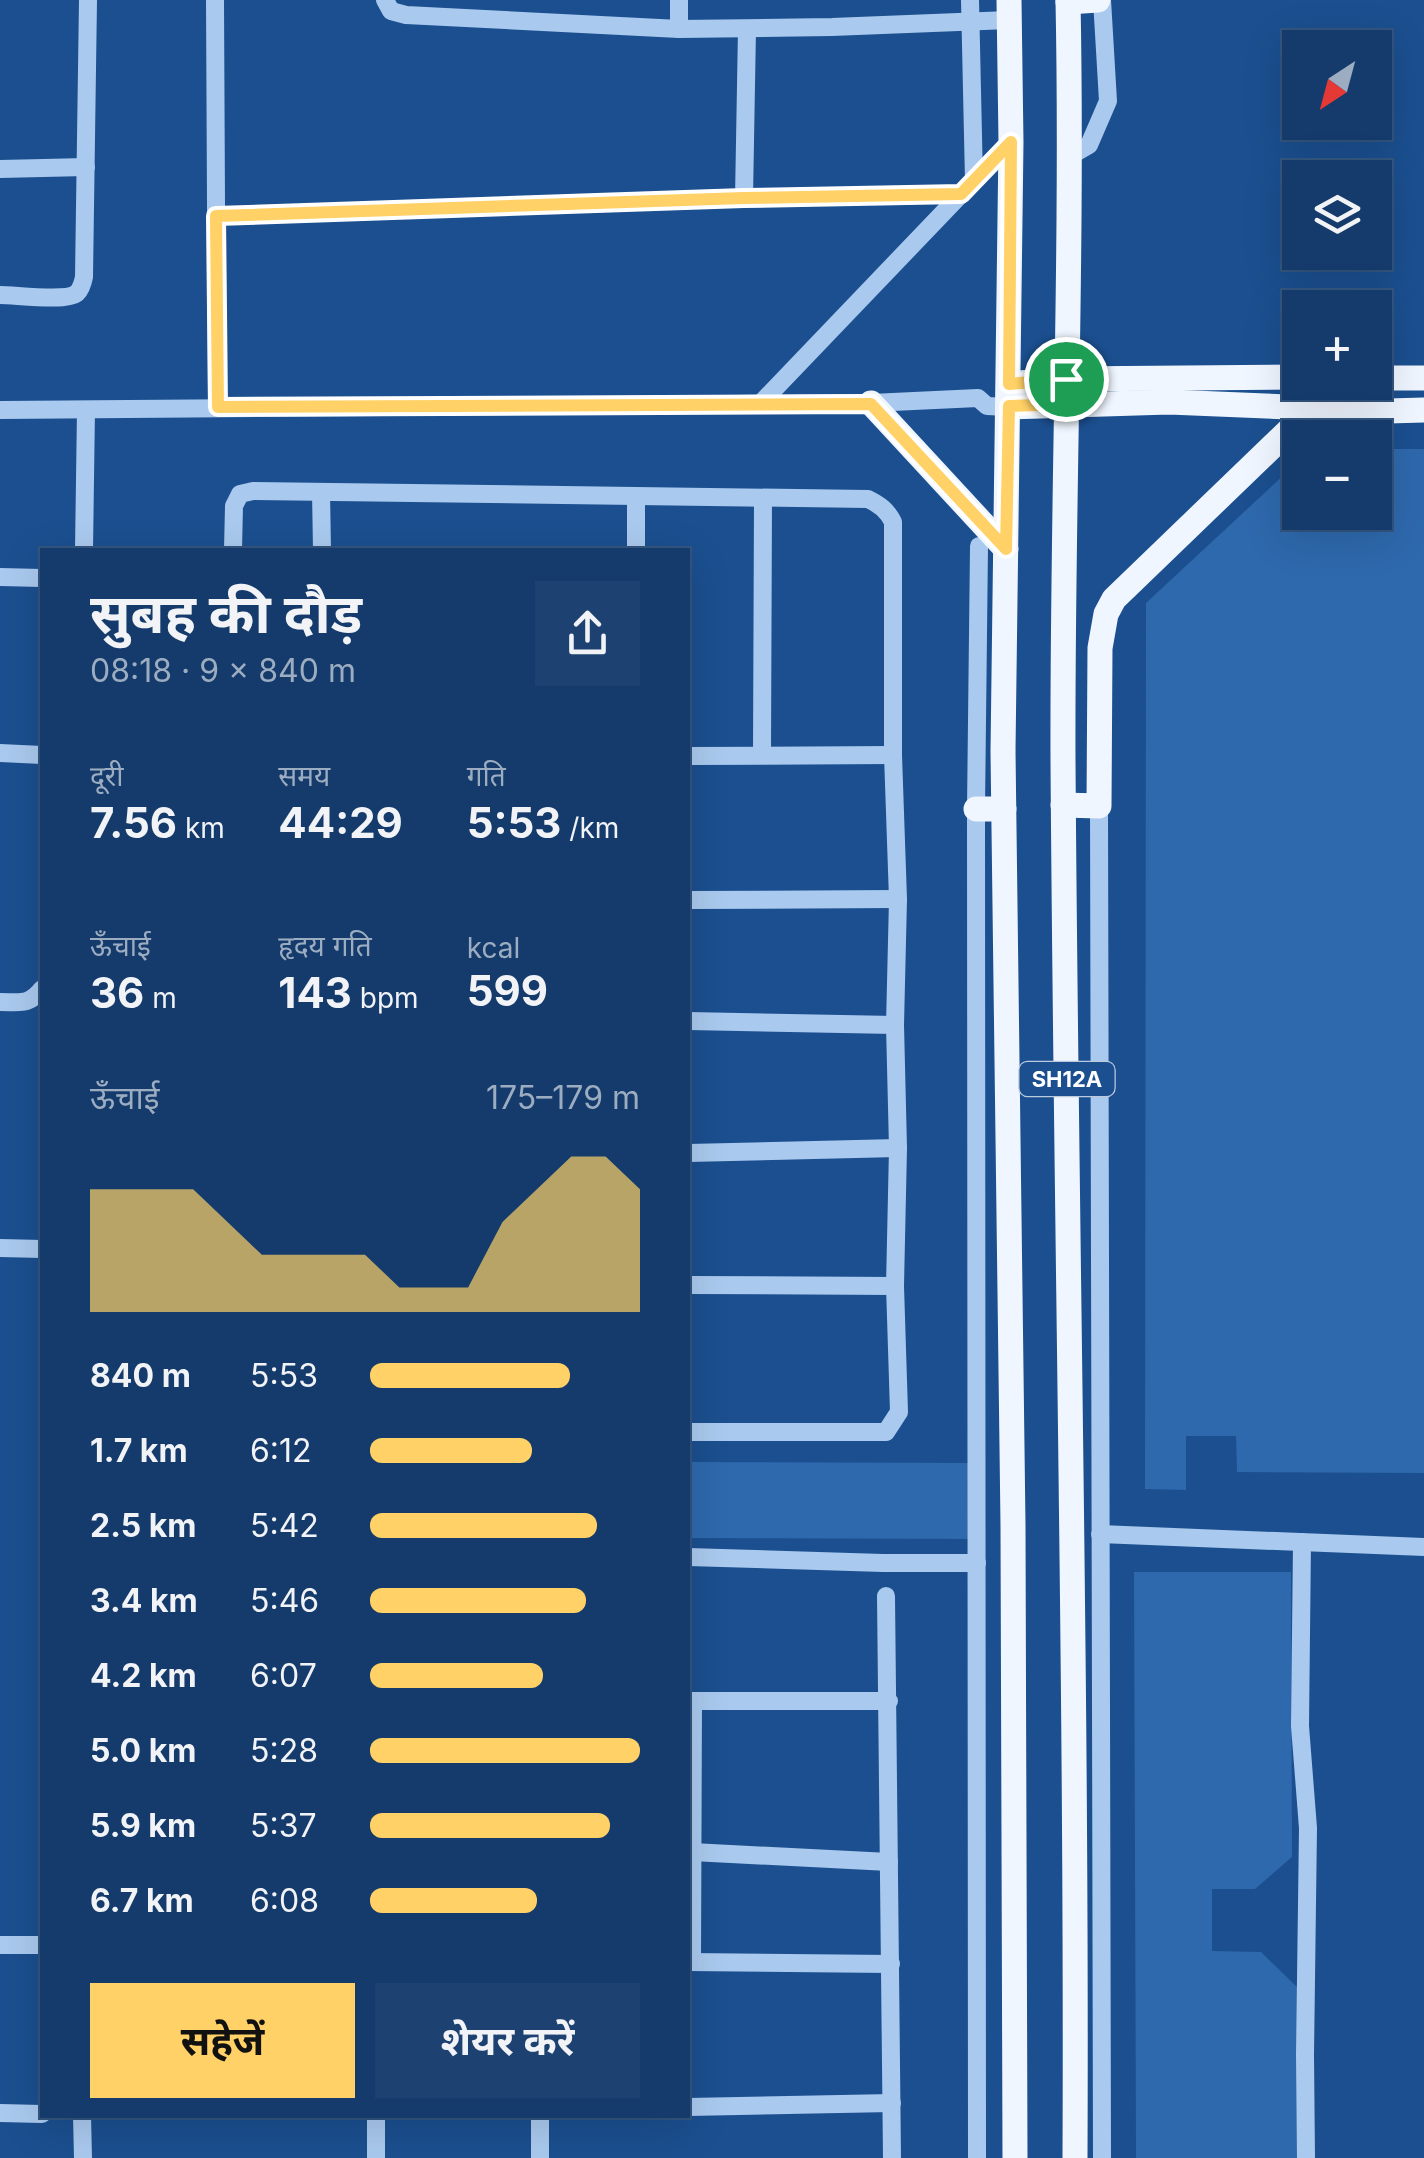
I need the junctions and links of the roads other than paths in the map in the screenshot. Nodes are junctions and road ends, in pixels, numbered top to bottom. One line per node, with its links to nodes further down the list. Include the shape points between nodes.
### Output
1 (88, 0): 14 (street)
2 (215, 0): 18 (street)
3 (385, 0): 10 (street, via 391,12 406,16)
4 (679, 0): 10 (street)
5 (970, 0): 9 (street)
6 (1100, 0): 7 (main road); 13 (street, via 1108,101 1089,145)
7 (1068, 1): 13 (main road, SH12A)
8 (1009, 10): 9 (street); 12 (main road, SH12A)
9 (970, 21): 11 (street); 16 (street, via 974,112)
10 (679, 28): 11 (street)
11 (747, 29): 17 (street)
12 (1011, 142): 16 (street); 24 (main road, SH12A)
13 (1070, 156): 23 (main road, SH12A)
14 (86, 166): 15 (street); 19 (street, via 80,289 62,297)
15 (0, 169)
16 (968, 187): 17 (street); 25 (street)
17 (744, 198): 18 (street)
18 (216, 216): 27 (street)
19 (0, 295)
20 (1282, 378): 23 (main road)
21 (1392, 378): 22 (main road)
22 (1424, 378)
23 (1066, 392): 24 (main road); 28 (main road); 48 (main road, SH12A)
24 (1009, 395): 26 (street, via 986,388 978,398); 40 (main road, SH12A)
25 (760, 403): 26 (street); 27 (street)
26 (871, 404): 40 (main road)
27 (218, 407): 30 (street)
28 (1312, 408): 31 (main road); 49 (main road, via 1114,599 1100,648)
29 (0, 410): 30 (street)
30 (86, 410): 36 (street)
31 (1424, 410)
32 (320, 492): 33 (street); 37 (street, via 240,494); 38 (street)
33 (636, 497): 34 (street); 39 (street)
34 (763, 498): 45 (street, via 868,499 893,522); 47 (street)
35 (979, 546): 50 (street)
36 (84, 548)
37 (233, 548)
38 (322, 548)
39 (636, 548)
40 (1006, 549): 51 (main road, SH12A)
41 (0, 576): 42 (street)
42 (40, 578)
43 (0, 753): 44 (street)
44 (40, 755)
45 (893, 755): 47 (street); 52 (street)
46 (690, 756): 47 (street)
47 (762, 756)
48 (1063, 805): 49 (main road); 92 (main road, SH12A)
49 (1099, 806): 65 (street)
50 (976, 809): 51 (main road); 69 (street)
51 (1004, 809): 91 (main road, SH12A)
52 (898, 899): 53 (street); 57 (street)
53 (690, 900)
54 (40, 991): 55 (street, via 33,1000)
55 (0, 1002)
56 (690, 1021): 57 (street)
57 (895, 1025): 58 (street)
58 (898, 1148): 59 (street); 63 (street)
59 (690, 1153)
60 (0, 1248): 61 (street)
61 (40, 1249)
62 (690, 1284): 63 (street)
63 (894, 1286): 64 (street, via 899,1412 886,1432)
64 (690, 1432)
65 (1100, 1534): 66 (street); 93 (street)
66 (1302, 1542): 67 (street); 94 (street)
67 (1424, 1547)
68 (690, 1557): 69 (street)
69 (977, 1562): 90 (street)
70 (886, 1596): 72 (street)
71 (690, 1701): 72 (street); 73 (street)
72 (888, 1701): 74 (street)
73 (692, 1852): 74 (street); 77 (street)
74 (889, 1862): 78 (street)
75 (0, 1945): 76 (street)
76 (40, 1945)
77 (690, 1962): 78 (street)
78 (891, 1964): 79 (street)
79 (892, 2102): 80 (street); 89 (street)
80 (690, 2107)
81 (0, 2113): 82 (street)
82 (40, 2114)
83 (82, 2118): 86 (street)
84 (376, 2118): 87 (street)
85 (540, 2118): 88 (street)
86 (84, 2158)
87 (376, 2158)
88 (540, 2158)
89 (892, 2158)
90 (977, 2158)
91 (1015, 2158)
92 (1075, 2158)
93 (1102, 2158)
94 (1306, 2158)

